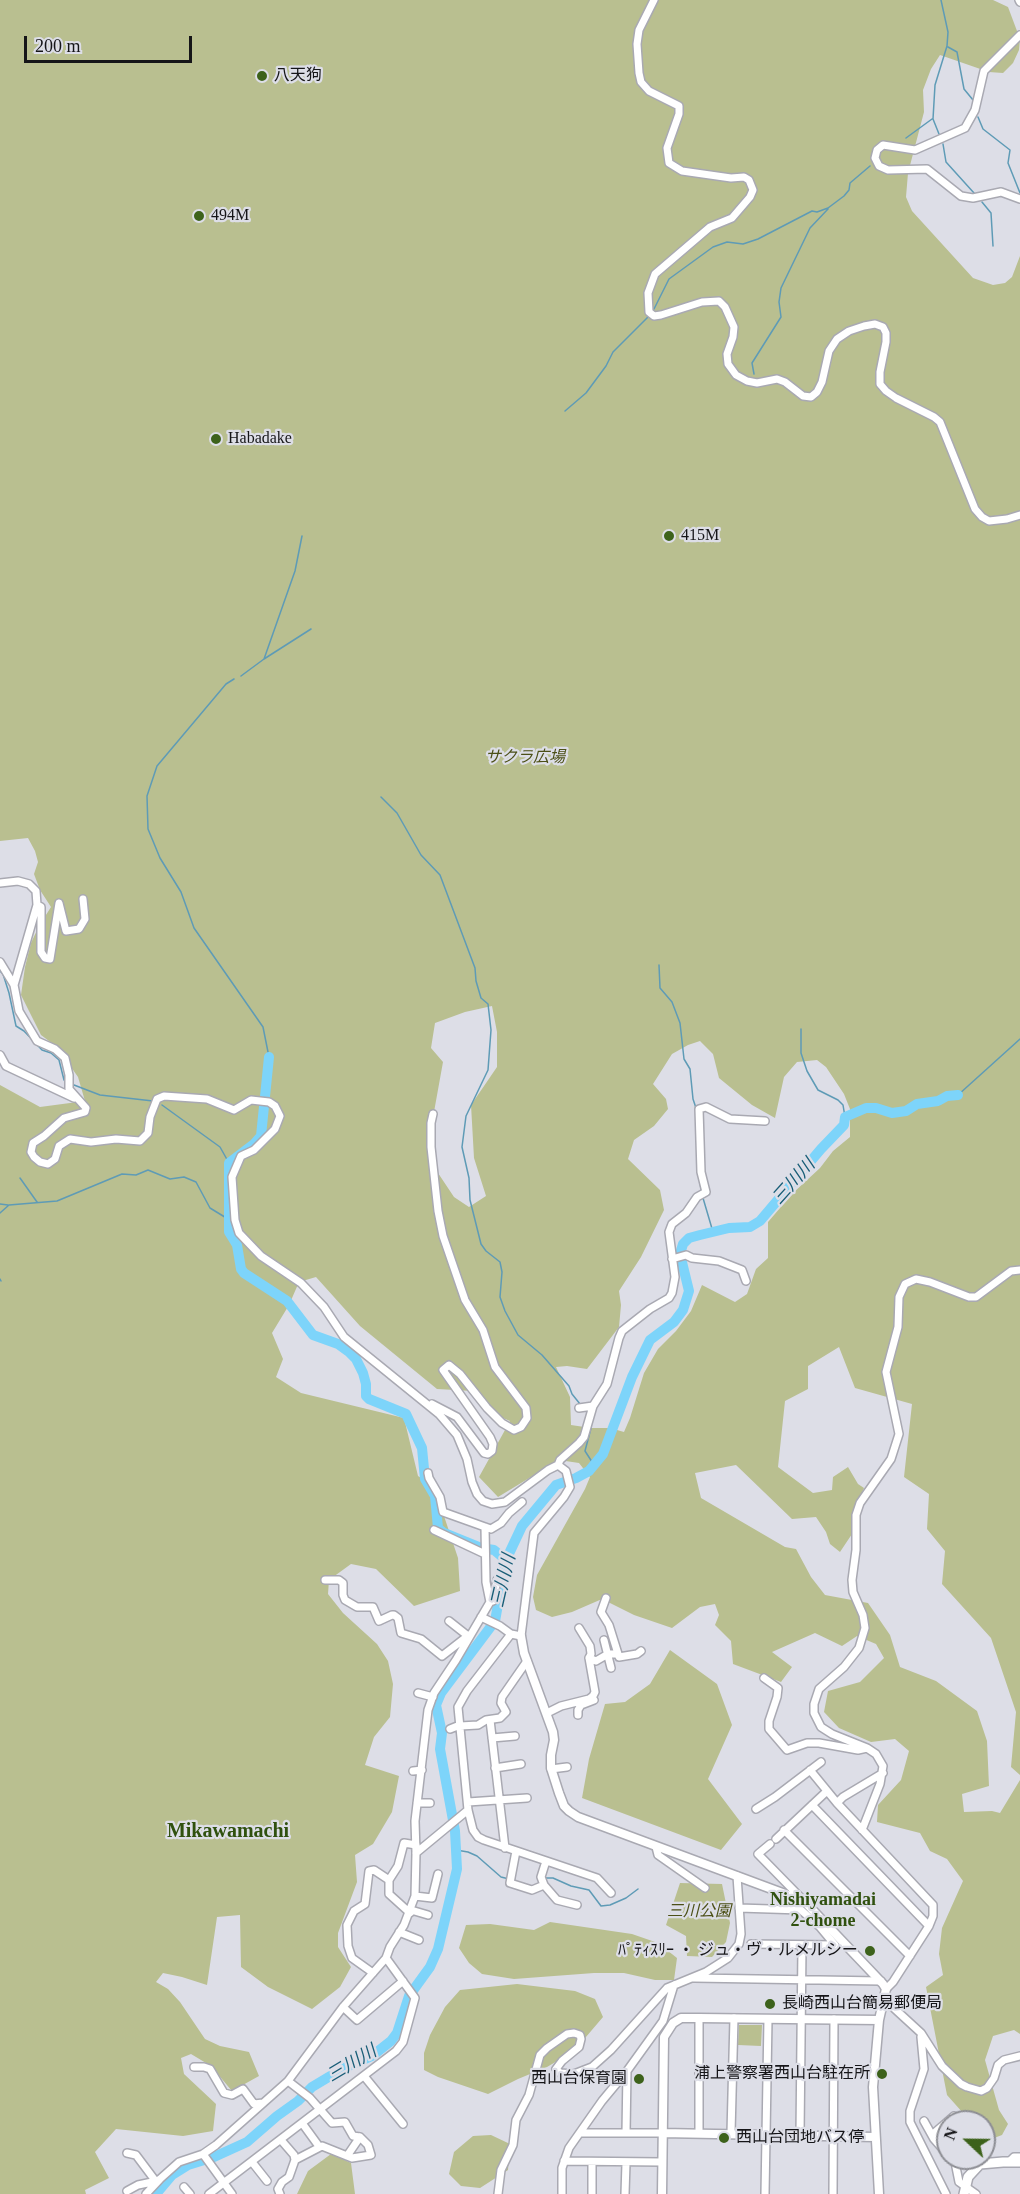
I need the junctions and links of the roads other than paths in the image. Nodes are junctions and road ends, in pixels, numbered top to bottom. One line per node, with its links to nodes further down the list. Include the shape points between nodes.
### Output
1 (654, 0): 4 (street, via 639,30 639,73 649,91 679,106 667,148 669,163 682,171 744,177 753,190 732,218 710,227 655,274 648,293 649,312 661,315 719,301 734,327 727,354 728,364 736,375 757,383 777,379 811,397 818,392 829,351 837,339 864,326 883,327 886,342 880,384 896,398 940,422 966,489 982,518 989,521)
2 (1020, 34): 3 (street, via 984,71 975,110 965,128 915,150 883,145 875,158 879,166 888,170 927,169 961,196 973,198 1001,192)
3 (1020, 199)
4 (1020, 514)
5 (0, 883): 7 (street, via 28,884 36,891)
6 (83, 899): 7 (street, via 85,919 79,929 66,931 59,903 50,959 41,952 41,907)
7 (37, 905): 9 (street)
8 (0, 962): 9 (street)
9 (14, 985): 11 (street, via 19,1011 37,1041 65,1058 69,1089)
10 (0, 1055): 11 (street, via 6,1066)
11 (78, 1100): 17 (street, via 85,1112 64,1118 33,1143 31,1152 40,1162 48,1164 55,1159 59,1146 70,1139 140,1141 148,1133 157,1099 164,1096 207,1099 234,1110 257,1100 269,1102 279,1110 280,1122 275,1130 254,1150 241,1156 232,1177 239,1233 261,1256 301,1283 324,1307 344,1337)
12 (433, 1114): 17 (street, via 431,1147 443,1236 465,1300 483,1330 495,1367 526,1408 527,1418 514,1430 502,1423 448,1365 443,1370 490,1437 492,1450 488,1454 479,1448 457,1417)
13 (765, 1121): 14 (street, via 729,1119 706,1107 699,1109 701,1172 706,1192 672,1224 669,1240)
14 (674, 1258): 16 (street, via 686,1255 719,1261 742,1270); 18 (street, via 672,1293 622,1331 607,1384 586,1407 584,1437)
15 (1020, 1270): 52 (street, via 1011,1271 976,1297 916,1279 905,1284 899,1297 898,1327 886,1372 899,1434 891,1459 856,1515 852,1580 865,1628 859,1648 819,1689 814,1704 821,1727)
16 (746, 1281)
17 (428, 1404): 18 (street, via 457,1435 472,1482 483,1501 505,1502)
18 (558, 1466): 33 (street, via 566,1471 570,1487 534,1533)
19 (428, 1473): 21 (street, via 443,1512)
20 (522, 1502): 21 (street, via 501,1523 491,1529)
21 (485, 1527): 23 (street)
22 (434, 1530): 23 (street)
23 (485, 1553): 27 (street)
24 (325, 1580): 31 (street, via 343,1583 345,1600 357,1607 373,1607 379,1621 394,1615 401,1633 421,1639 442,1656)
25 (497, 1580): 27 (street)
26 (606, 1598): 36 (street, via 601,1614 609,1625)
27 (490, 1602): 28 (street)
28 (484, 1619): 31 (street); 32 (street)
29 (449, 1621): 31 (street)
30 (579, 1628): 38 (street, via 590,1646)
31 (470, 1635): 44 (street)
32 (512, 1635): 33 (street); 48 (street, via 460,1701)
33 (521, 1636): 39 (street)
34 (604, 1640): 37 (street)
35 (641, 1651): 36 (street, via 619,1657)
36 (618, 1654): 37 (street)
37 (607, 1655): 38 (street, via 596,1661); 40 (street)
38 (589, 1658): 42 (street)
39 (527, 1661): 45 (street); 47 (street, via 502,1697 506,1712)
40 (611, 1668)
41 (764, 1678): 52 (street, via 778,1688 769,1730 787,1750 807,1743)
42 (595, 1692): 45 (street, via 589,1699); 46 (street, via 596,1699 582,1705)
43 (418, 1693): 44 (street)
44 (433, 1697): 58 (street, via 428,1710)
45 (547, 1713): 57 (street, via 554,1740)
46 (578, 1715)
47 (490, 1720): 48 (street); 51 (street)
48 (460, 1726): 49 (street); 69 (street)
49 (450, 1729)
50 (515, 1736): 51 (street)
51 (492, 1738): 55 (street)
52 (867, 1748): 61 (street, via 879,1758)
53 (820, 1762): 59 (street)
54 (521, 1764): 55 (street)
55 (495, 1767): 64 (street)
56 (567, 1767): 57 (street)
57 (551, 1769): 73 (street, via 564,1806 578,1817)
58 (422, 1770): 60 (street); 65 (street)
59 (810, 1770): 62 (street); 70 (street)
60 (413, 1771)
61 (883, 1773): 67 (street); 72 (street)
62 (827, 1791): 67 (street); 68 (street)
63 (527, 1798): 64 (street)
64 (499, 1801): 69 (street); 74 (street)
65 (417, 1803): 66 (street); 75 (street)
66 (430, 1803)
67 (837, 1803): 72 (street)
68 (812, 1805): 71 (street); 90 (street)
69 (468, 1806): 74 (street, via 478,1837); 75 (street)
70 (756, 1809)
71 (784, 1830): 85 (street, via 758,1854); 95 (street)
72 (862, 1830): 90 (street, via 933,1905)
73 (656, 1847): 79 (street); 82 (street, via 658,1855)
74 (505, 1848): 76 (street)
75 (416, 1849): 80 (street, via 404,1843 398,1866); 84 (street)
76 (516, 1851): 77 (street); 81 (street, via 510,1879 532,1890)
77 (546, 1861): 81 (street); 83 (street, via 597,1878)
78 (438, 1874): 84 (street, via 432,1898)
79 (737, 1876): 85 (street); 87 (street)
80 (389, 1880): 88 (street, via 389,1894); 97 (street, via 371,1869 366,1904 354,1911 347,1925 352,1958)
81 (542, 1881): 86 (street, via 557,1900)
82 (705, 1888)
83 (611, 1893)
84 (415, 1896): 88 (street)
85 (804, 1901): 100 (street)
86 (577, 1905)
87 (739, 1908): 94 (street, via 801,1910 835,1946); 98 (street, via 741,1934 734,1952)
88 (410, 1911): 89 (street); 91 (street)
89 (428, 1915)
90 (929, 1926): 95 (street)
91 (399, 1932): 92 (street); 96 (street)
92 (419, 1940)
93 (751, 1944): 94 (street)
94 (802, 1946): 99 (street)
95 (910, 1956): 103 (street)
96 (386, 1958): 97 (street); 101 (street)
97 (373, 1973): 105 (street)
98 (691, 1978): 99 (street); 102 (street)
99 (802, 1980): 100 (street); 109 (street)
100 (881, 1981): 103 (street)
101 (405, 1984): 105 (street, via 357,2020); 117 (street, via 415,1998 403,2042)
102 (674, 1985): 112 (street); 163 (street, via 592,2067 574,2074 556,2069 579,2047 580,2035 574,2033 540,2055 529,2095 516,2120)
103 (886, 1989): 104 (street)
104 (884, 1999): 111 (street); 113 (street)
105 (343, 2007): 118 (street)
106 (699, 2018): 107 (street); 112 (street, via 681,2018); 128 (street)
107 (734, 2018): 108 (street); 129 (street)
108 (768, 2019): 109 (street); 130 (street)
109 (801, 2019): 110 (street); 131 (street)
110 (834, 2019): 111 (street); 133 (street)
111 (879, 2020): 135 (street, via 873,2086)
112 (666, 2024): 116 (street); 127 (street)
113 (921, 2033): 114 (street, via 942,2066 974,2090 991,2085 1001,2062); 171 (street, via 924,2069 910,2110 910,2122)
114 (1020, 2056)
115 (194, 2067): 119 (street, via 210,2069 224,2093 243,2089 254,2104)
116 (627, 2071): 125 (street); 126 (street)
117 (364, 2076): 120 (street); 123 (street)
118 (288, 2081): 119 (street); 120 (street)
119 (263, 2103): 140 (street)
120 (320, 2109): 122 (street); 134 (street, via 332,2123 345,2122 352,2136)
121 (924, 2121): 132 (street)
122 (302, 2123): 136 (street); 138 (street)
123 (403, 2124)
124 (936, 2132): 132 (street)
125 (579, 2133): 126 (street); 144 (street)
126 (626, 2133): 127 (street)
127 (662, 2133): 128 (street); 147 (street)
128 (699, 2133): 129 (street)
129 (731, 2133): 130 (street)
130 (765, 2134): 131 (street); 168 (street)
131 (800, 2135): 133 (street)
132 (932, 2135): 137 (street)
133 (834, 2136): 135 (street); 169 (street)
134 (360, 2137): 141 (street); 141 (street, via 371,2156)
135 (875, 2138): 170 (street)
136 (281, 2140): 143 (street); 145 (street)
137 (936, 2140)
138 (318, 2145)
139 (127, 2153): 152 (street, via 136,2155)
140 (203, 2155): 152 (street, via 179,2162); 154 (street)
141 (347, 2156): 143 (street, via 322,2146)
142 (1020, 2157): 148 (street)
143 (295, 2160): 162 (street, via 289,2177 278,2189)
144 (564, 2161): 146 (street); 164 (street)
145 (252, 2162): 153 (street); 154 (street)
146 (592, 2162): 150 (street); 165 (street)
147 (662, 2162): 150 (street); 167 (street)
148 (1009, 2162): 149 (main road); 157 (main road, via 980,2164 968,2177)
149 (1020, 2162)
150 (626, 2163): 166 (street)
151 (956, 2170): 157 (street)
152 (155, 2180): 156 (street); 158 (street)
153 (267, 2181)
154 (224, 2182): 160 (street); 161 (street)
155 (184, 2187): 159 (street)
156 (127, 2191)
157 (964, 2191): 172 (street)
158 (146, 2194)
159 (190, 2194)
160 (208, 2194)
161 (232, 2194)
162 (280, 2194)
163 (498, 2194)
164 (561, 2194)
165 (592, 2194)
166 (626, 2194)
167 (662, 2194)
168 (765, 2194)
169 (833, 2194)
170 (879, 2194)
171 (946, 2194)
172 (976, 2194)

